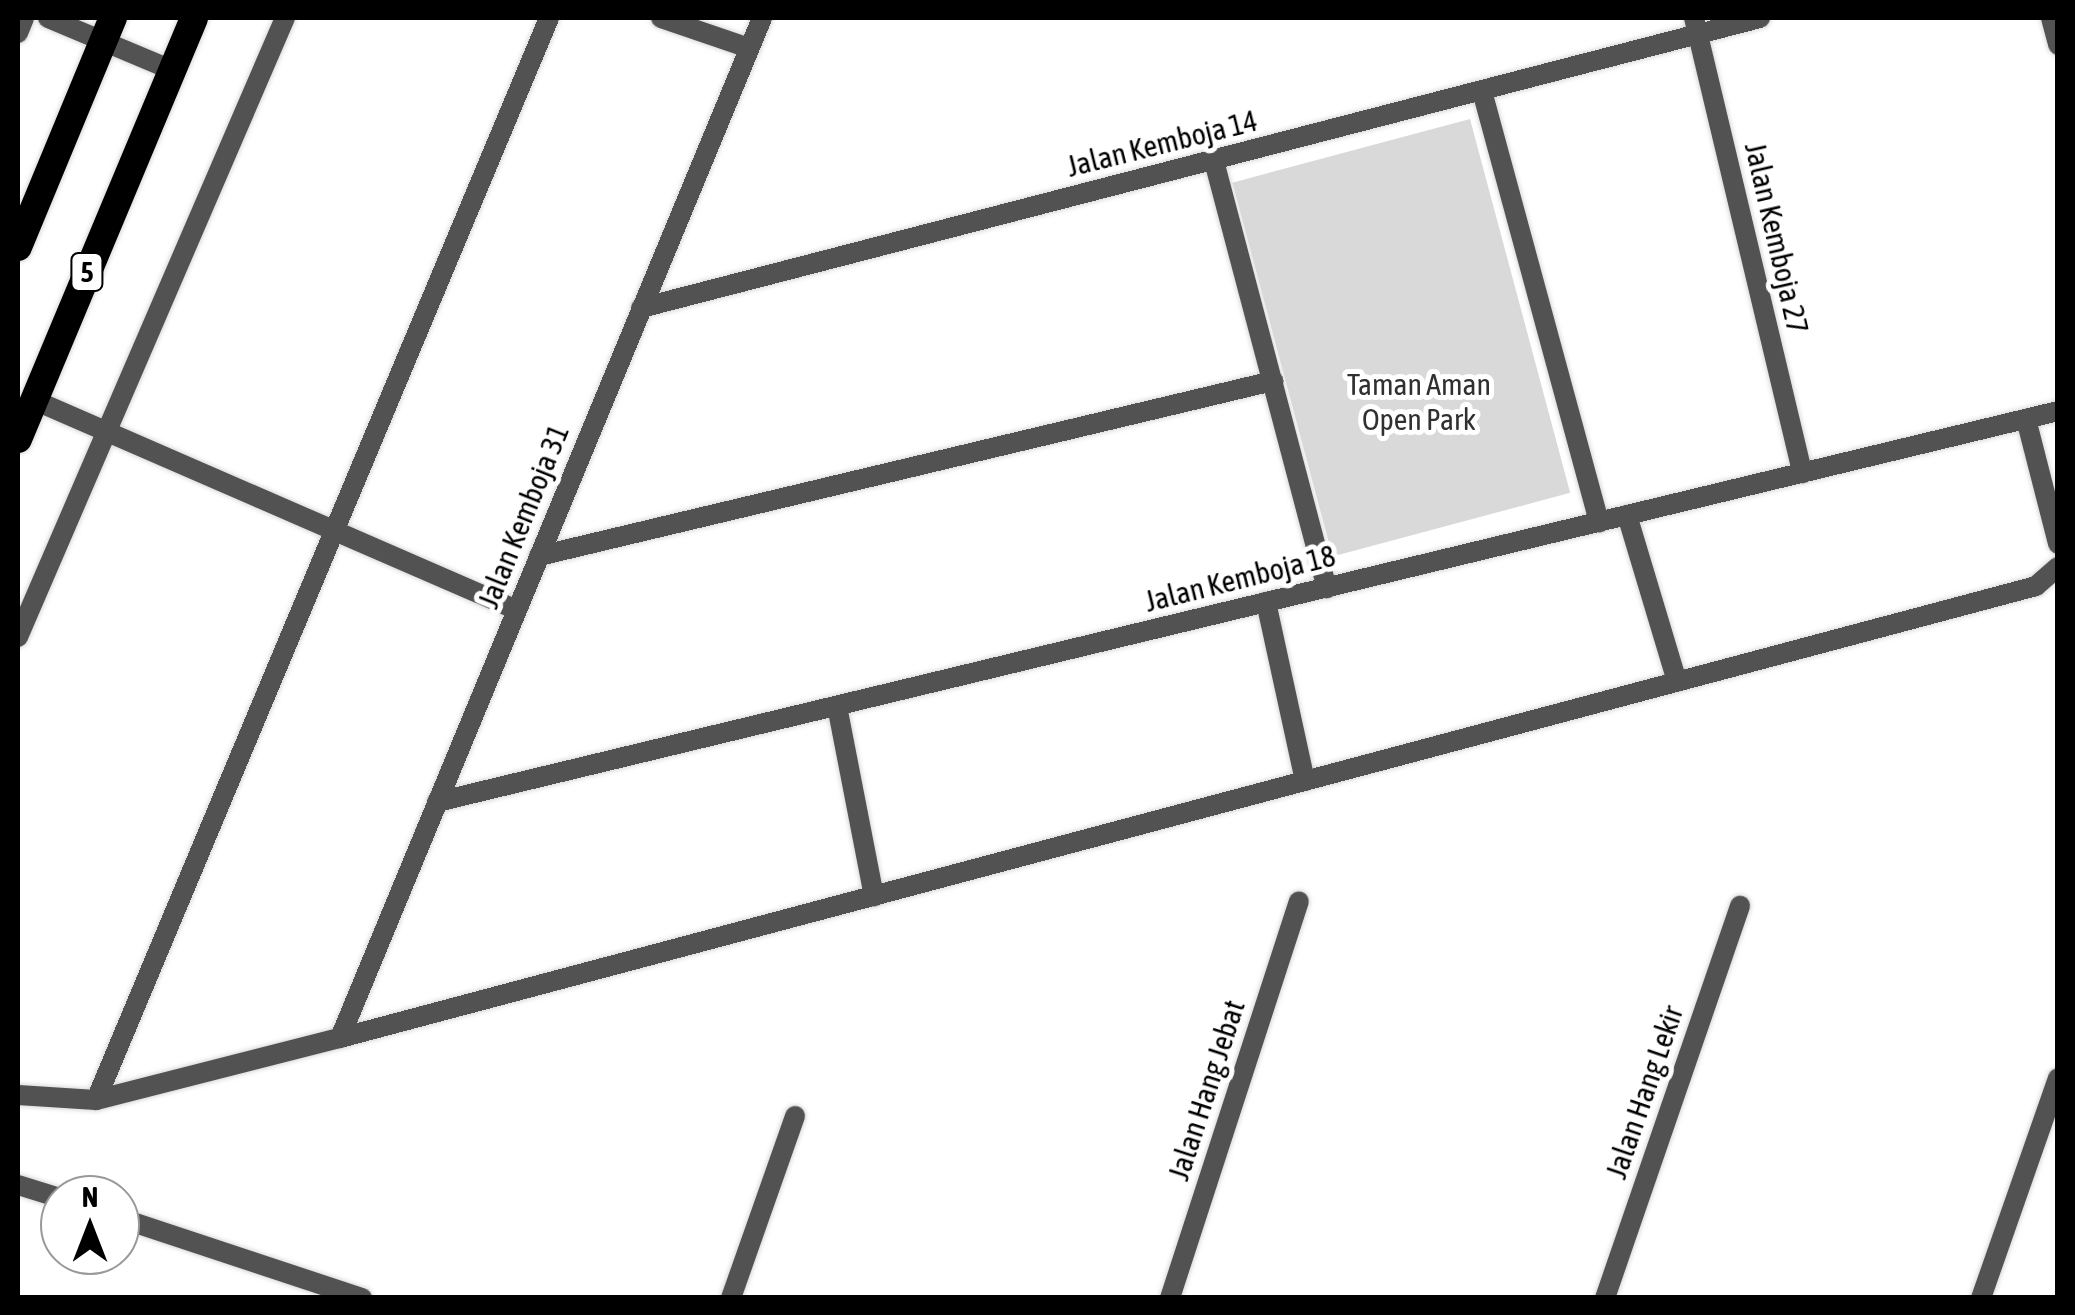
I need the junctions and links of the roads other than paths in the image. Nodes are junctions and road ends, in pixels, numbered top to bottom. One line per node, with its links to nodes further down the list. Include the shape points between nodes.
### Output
1 (24, 18): 12 (street)
2 (48, 18): 11 (street)
3 (194, 18): 15 (highway, 5)
4 (285, 18): 24 (street)
5 (550, 18): 29 (street)
6 (660, 18): 14 (street)
7 (1760, 18): 10 (street, Jalan Kemboja 14)
8 (2052, 18): 13 (street)
9 (766, 19): 14 (street, Jalan Kemboja 31)
10 (1696, 26): 16 (street, Jalan Kemboja 14); 26 (street, Jalan Kemboja 27)
11 (108, 29): 15 (street); 18 (highway)
12 (18, 33)
13 (2058, 44)
14 (749, 48): 19 (street, Jalan Kemboja 31)
15 (172, 70): 21 (highway, 5)
16 (1482, 91): 17 (street, Jalan Kemboja 14); 28 (street)
17 (1214, 161): 19 (street, Jalan Kemboja 14); 20 (street)
18 (18, 247)
19 (642, 308): 31 (street, Jalan Kemboja 31)
20 (1273, 381): 31 (street); 33 (street)
21 (34, 400): 24 (street); 25 (highway, 5)
22 (2058, 411): 23 (street, Jalan Kemboja 18)
23 (2026, 419): 26 (street, Jalan Kemboja 18); 30 (street)
24 (106, 432): 29 (street); 36 (street)
25 (18, 439)
26 (1802, 473): 27 (street, Jalan Kemboja 18)
27 (1627, 515): 28 (street, Jalan Kemboja 18); 37 (street)
28 (1598, 522): 33 (street, Jalan Kemboja 18)
29 (334, 531): 35 (street); 47 (street)
30 (2058, 544)
31 (540, 556): 35 (street, Jalan Kemboja 31)
32 (2058, 568): 37 (street, via 2036,586)
33 (1328, 588): 34 (street, Jalan Kemboja 18)
34 (1266, 602): 38 (street, Jalan Kemboja 18); 39 (street)
35 (517, 610): 40 (street, Jalan Kemboja 31)
36 (18, 638)
37 (1677, 682): 39 (street)
38 (837, 706): 40 (street, Jalan Kemboja 18); 41 (street)
39 (1305, 781): 41 (street)
40 (437, 802): 44 (street, Jalan Kemboja 31)
41 (874, 896): 44 (street)
42 (1299, 901): 53 (street, Jalan Hang Jebat)
43 (1740, 906): 54 (street, Jalan Hang Lekir)
44 (340, 1038): 47 (street)
45 (2058, 1078): 55 (street)
46 (18, 1096): 47 (street)
47 (96, 1100)
48 (795, 1116): 52 (street)
49 (140, 1225): 50 (street)
50 (327, 1292): 51 (street)
51 (362, 1298)
52 (731, 1298)
53 (1170, 1298)
54 (1605, 1298)
55 (1982, 1298)

